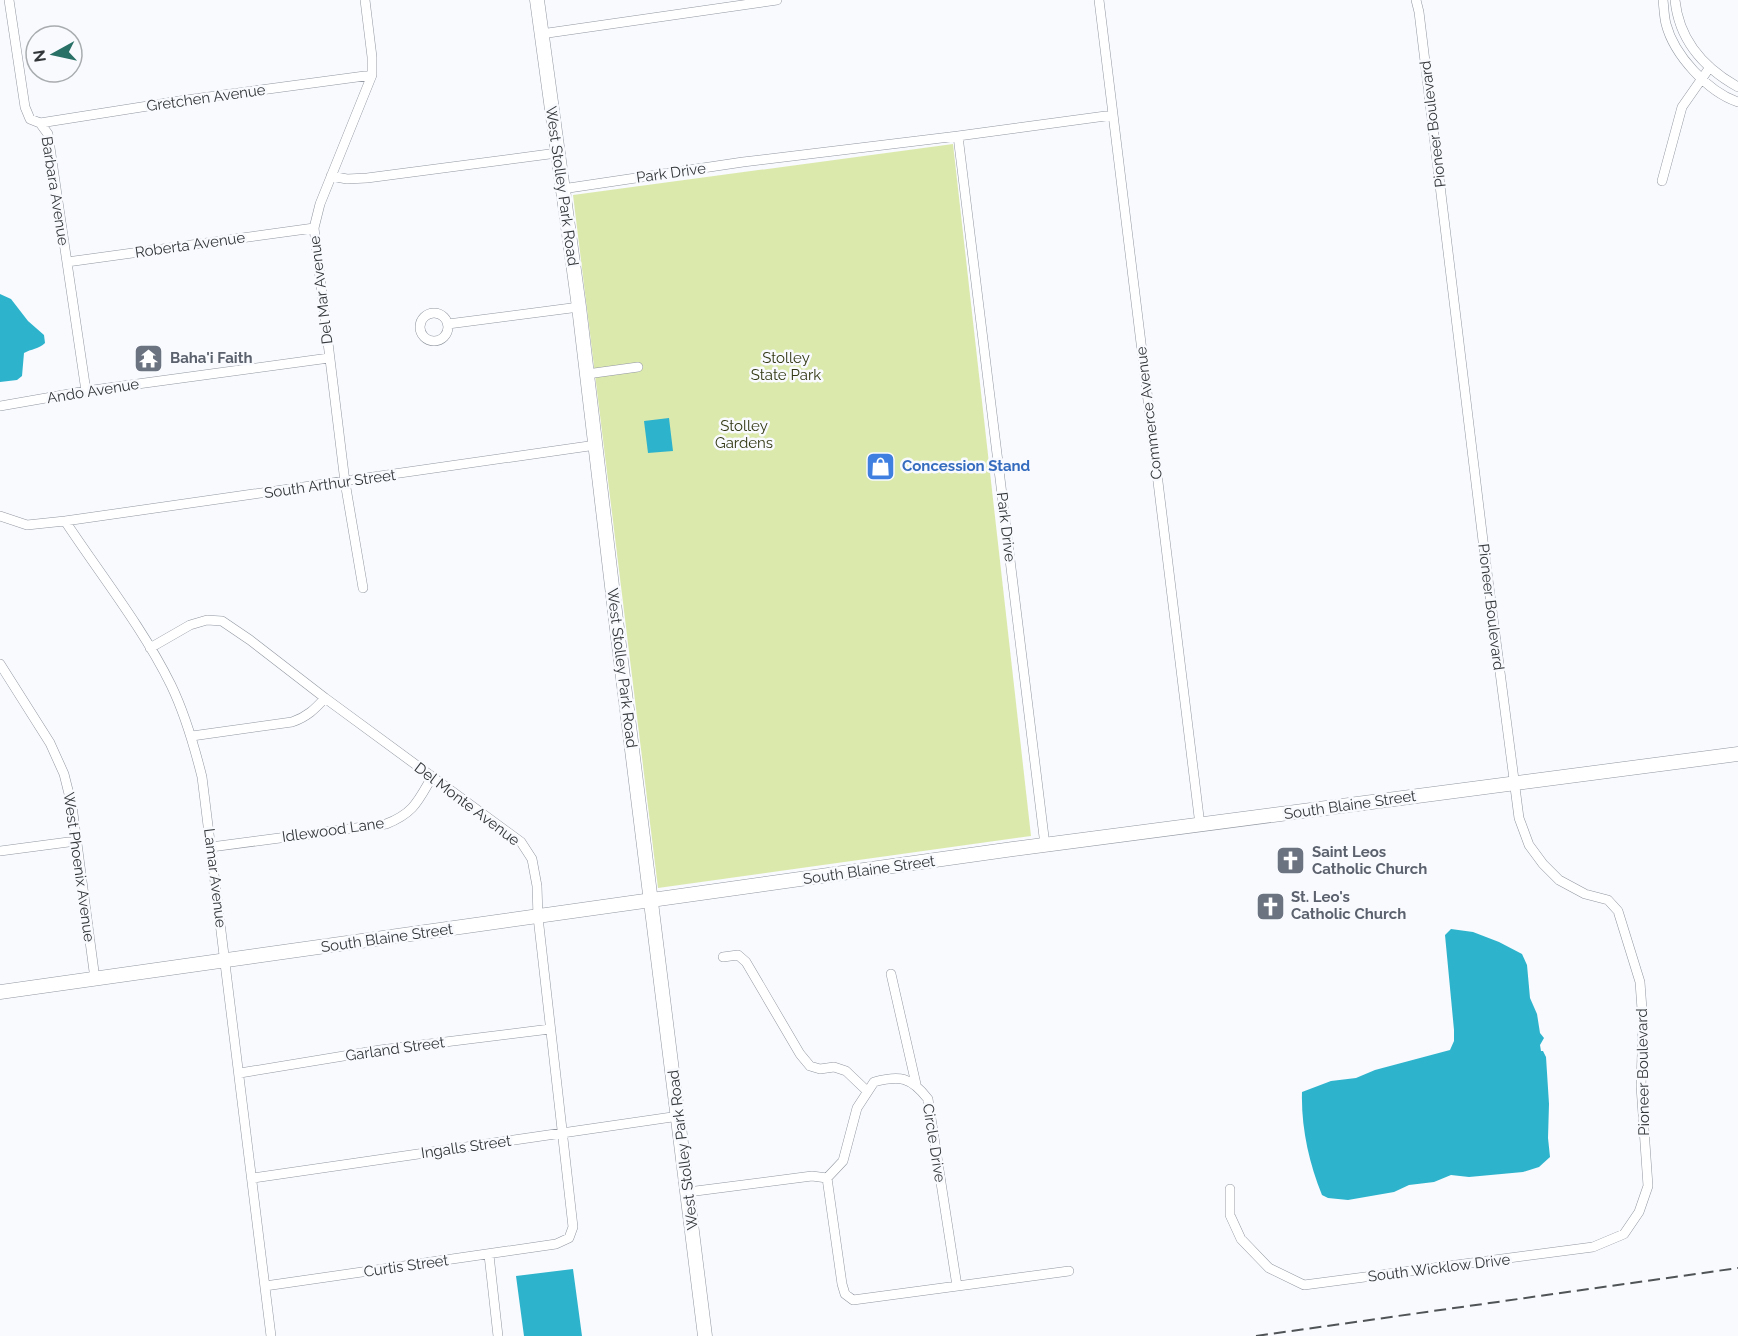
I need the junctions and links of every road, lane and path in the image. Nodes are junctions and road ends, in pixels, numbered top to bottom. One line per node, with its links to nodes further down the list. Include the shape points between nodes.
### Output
1 (9, 0): 16 (street, Barbara Avenue, via 25,106 30,119)
2 (365, 0): 11 (street, Del Mar Avenue)
3 (537, 0): 9 (street, West Stolley Park Road)
4 (777, 0): 9 (street)
5 (1099, 0): 15 (street, Commerce Avenue)
6 (1416, 0): 42 (street, Pioneer Boulevard)
7 (1663, 0): 12 (street, via 1666,24 1675,44)
8 (1675, 0): 10 (street, via 1689,44)
9 (541, 34): 18 (street, West Stolley Park Road)
10 (1710, 67): 12 (street); 13 (street)
11 (372, 75): 16 (street, Gretchen Avenue); 19 (street, Del Mar Avenue)
12 (1702, 78): 14 (street, via 1715,91); 20 (street, via 1682,107)
13 (1738, 87)
14 (1738, 102)
15 (1113, 115): 17 (street, Park Drive); 43 (street, Commerce Avenue)
16 (40, 123): 23 (street, Barbara Avenue, via 48,134)
17 (958, 136): 21 (street, Park Drive); 45 (street, Park Drive)
18 (557, 153): 19 (street, via 367,178); 21 (street, West Stolley Park Road)
19 (331, 176): 22 (street, Del Mar Avenue)
20 (1662, 181)
21 (562, 189): 24 (street, West Stolley Park Road)
22 (314, 228): 23 (street, Roberta Avenue); 26 (street, Del Mar Avenue)
23 (67, 262): 29 (street, Barbara Avenue)
24 (579, 307): 25 (street); 28 (street, West Stolley Park Road)
25 (448, 324)
26 (328, 358): 29 (street, Ando Avenue); 32 (street, Del Mar Avenue)
27 (638, 367): 28 (street)
28 (587, 374): 31 (street, West Stolley Park Road)
29 (86, 391): 30 (street, Ando Avenue)
30 (0, 406)
31 (596, 445): 32 (street, South Arthur Street); 48 (street, West Stolley Park Road)
32 (345, 482): 34 (street, South Arthur Street); 35 (street, Del Mar Avenue)
33 (0, 516): 34 (street, via 27,525)
34 (65, 521): 36 (street, Lamar Avenue)
35 (363, 588)
36 (150, 648): 38 (street, Del Monte Avenue, via 190,626 207,620 222,621); 39 (street, Lamar Avenue, via 171,685)
37 (0, 664): 44 (street, West Phoenix Avenue, via 50,743 64,774)
38 (325, 698): 39 (street, via 314,711 292,722); 41 (street, Del Monte Avenue)
39 (192, 736): 46 (street, Lamar Avenue)
40 (1738, 754): 42 (street, South Blaine Street)
41 (432, 777): 46 (street, Idlewood Lane, via 415,805 403,817 386,824); 49 (street, Del Monte Avenue, via 521,842 532,860)
42 (1513, 784): 43 (street, South Blaine Street); 61 (street, Pioneer Boulevard, via 1529,845 1543,864 1558,880 1608,900 1618,911 1640,982)
43 (1200, 825): 45 (street, South Blaine Street)
44 (76, 840): 47 (street); 53 (street, West Phoenix Avenue)
45 (1046, 845): 48 (street, South Blaine Street)
46 (212, 847): 51 (street, Lamar Avenue)
47 (0, 851)
48 (652, 901): 49 (street, South Blaine Street); 59 (street, West Stolley Park Road)
49 (538, 917): 51 (street, South Blaine Street); 55 (street, Del Monte Avenue)
50 (723, 957): 58 (street, via 738,955 746,962 810,1066 846,1071)
51 (225, 961): 53 (street, South Blaine Street); 56 (street, Lamar Avenue)
52 (891, 974): 57 (street)
53 (95, 979): 54 (street, South Blaine Street)
54 (0, 992)
55 (550, 1029): 56 (street, Garland Street, via 380,1050); 60 (street, Del Monte Avenue)
56 (240, 1073): 62 (street, Lamar Avenue)
57 (916, 1084): 58 (street, Circle Drive, via 888,1078 874,1082); 70 (street, Circle Drive, via 928,1099)
58 (867, 1091): 63 (street, via 857,1108 843,1161)
59 (679, 1116): 60 (street, Ingalls Street); 65 (street, West Stolley Park Road)
60 (561, 1133): 62 (street, Ingalls Street); 66 (street, Del Monte Avenue, via 573,1227 569,1238)
61 (1646, 1162): 64 (street, South Wicklow Drive, via 1648,1186 1639,1212 1624,1234 1593,1247 1304,1285 1269,1268 1241,1239 1230,1215)
62 (253, 1178): 69 (street, Lamar Avenue)
63 (827, 1178): 65 (street, via 812,1176); 70 (street, via 845,1294 853,1300)
64 (1230, 1189)
65 (688, 1192): 73 (street, West Stolley Park Road)
66 (547, 1246): 67 (street, Curtis Street)
67 (489, 1255): 69 (street, Curtis Street); 72 (street)
68 (1069, 1271): 70 (street)
69 (265, 1286): 71 (street, Lamar Avenue)
70 (957, 1286)
71 (271, 1336)
72 (498, 1336)
73 (705, 1336)

